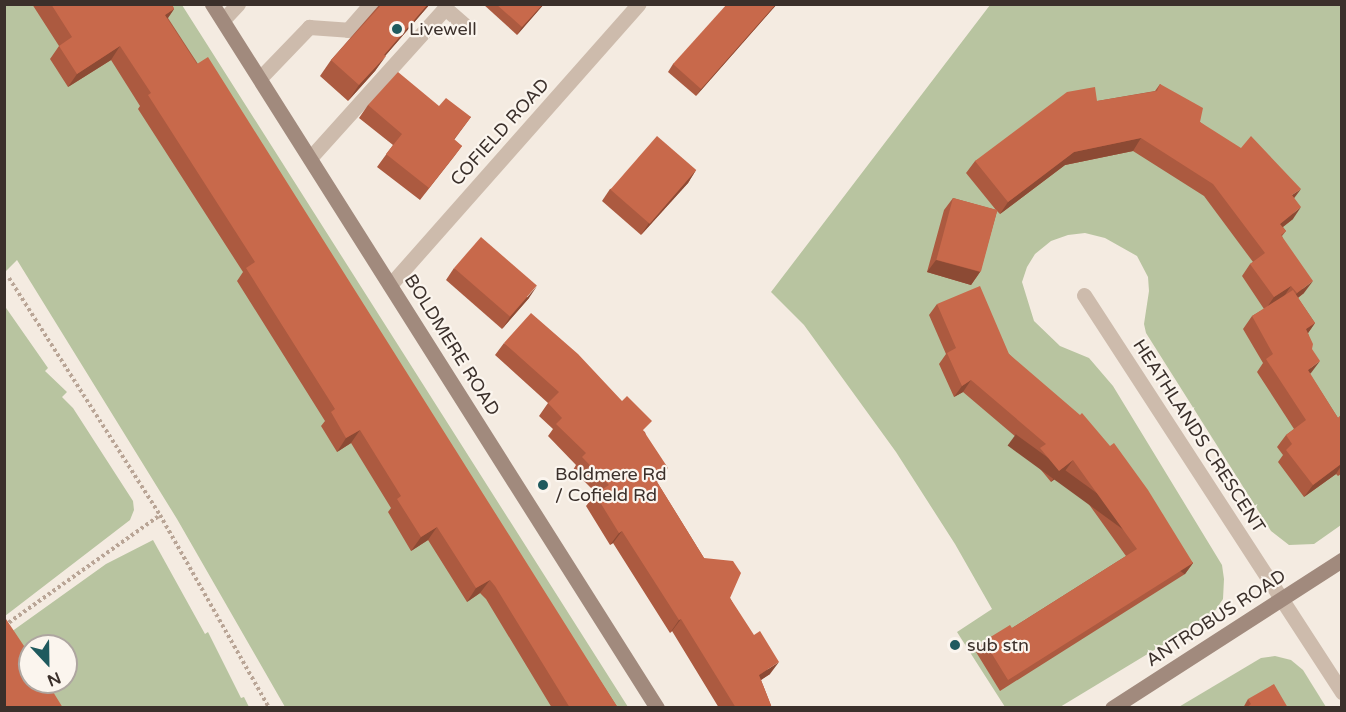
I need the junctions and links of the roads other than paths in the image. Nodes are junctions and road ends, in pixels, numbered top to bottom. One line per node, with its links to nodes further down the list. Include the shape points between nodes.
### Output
1 (212, 4): 5 (main road, BOLDMERE ROAD)
2 (238, 4): 5 (street)
3 (371, 4): 7 (street, via 348,30 309,27)
4 (639, 4): 9 (street, COFIELD ROAD)
5 (223, 20): 7 (main road, BOLDMERE ROAD)
6 (468, 28): 8 (street, via 445,8)
7 (260, 78): 8 (main road, BOLDMERE ROAD)
8 (310, 158): 9 (main road, BOLDMERE ROAD)
9 (390, 285): 14 (main road, BOLDMERE ROAD)
10 (1084, 294): 12 (street, HEATHLANDS CRESCENT)
11 (1341, 560): 12 (main road, ANTROBUS ROAD)
12 (1282, 599): 13 (street, HEATHLANDS CRESCENT); 15 (main road, ANTROBUS ROAD)
13 (1341, 693)
14 (657, 708)
15 (1112, 708)

